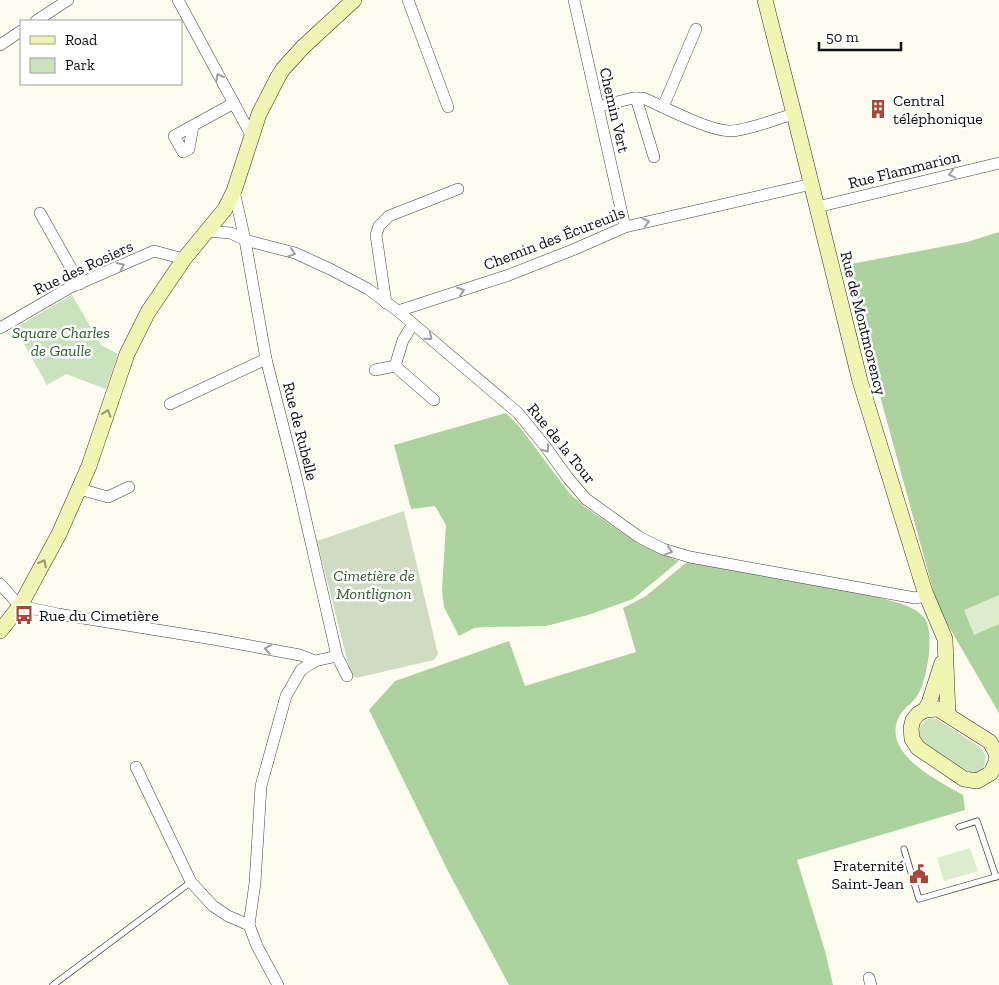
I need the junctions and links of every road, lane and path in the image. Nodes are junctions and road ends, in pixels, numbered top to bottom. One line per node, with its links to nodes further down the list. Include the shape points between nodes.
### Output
1 (68, 0): 7 (street)
2 (178, 0): 12 (street, one-way to 2)
3 (354, 0): 18 (street, via 283,69)
4 (408, 0): 14 (street)
5 (574, 0): 26 (street, Chemin Vert)
6 (765, 0): 16 (street, Rue de Montmorency)
7 (38, 20)
8 (696, 28): 15 (street)
9 (20, 32): 10 (street)
10 (0, 45)
11 (636, 98): 13 (street); 15 (street); 19 (street)
12 (234, 103): 17 (street); 18 (street)
13 (605, 105)
14 (448, 107)
15 (663, 107): 16 (street, via 710,127 730,131)
16 (794, 114): 21 (street, Rue de Montmorency)
17 (193, 126)
18 (251, 135): 23 (street)
19 (654, 157)
20 (999, 162): 24 (street, Rue Flammarion, one-way to 24)
21 (812, 184): 24 (street, Rue de Montmorency); 26 (street, Chemin des Écureuils, one-way to 21)
22 (458, 189): 31 (street, via 389,216 379,226 376,235)
23 (234, 191): 27 (street, via 225,209); 28 (street, Rue de Rubelle)
24 (817, 207): 43 (street, Rue de Montmorency, via 860,381)
25 (40, 212): 30 (street)
26 (625, 227): 32 (street, Chemin des Écureuils, one-way to 26, via 509,275)
27 (206, 231): 28 (street, Rue de la Tour, via 231,233); 29 (street)
28 (245, 240): 31 (street, Rue de la Tour, one-way to 31, via 295,253 368,289); 35 (street, Rue de Rubelle)
29 (184, 259): 30 (street, Rue des Rosiers, one-way to 29, via 154,251); 41 (street, one-way to 29, via 127,354 148,312)
30 (80, 284): 34 (street, Rue des Rosiers)
31 (386, 303): 32 (street, Rue de la Tour)
32 (398, 312): 33 (street, Rue de la Tour)
33 (413, 324): 36 (street, via 403,340); 43 (street, Rue de la Tour, one-way to 43, via 518,413 586,499 639,537 690,557 914,598)
34 (0, 328)
35 (266, 359): 39 (street); 47 (street, Rue de Rubelle)
36 (395, 366): 37 (street); 38 (street)
37 (375, 370)
38 (434, 400)
39 (170, 404)
40 (130, 487): 41 (street, via 108,497)
41 (79, 489): 44 (street, one-way to 41)
42 (0, 584): 44 (street)
43 (926, 596): 46 (street, Rue de Montmorency, via 942,629)
44 (20, 606): 45 (street); 48 (street, one-way to 44, via 300,655)
45 (0, 631)
46 (946, 650): 50 (street, Rue de Montmorency); 51 (street, Rue de Montmorency)
47 (337, 656): 48 (street); 49 (street, Rue de Rubelle)
48 (315, 661): 62 (street, via 301,670 286,696 262,786)
49 (347, 676)
50 (925, 710): 51 (street, via 938,709); 56 (street, Rue de Montmorency, via 913,720 911,734 914,744 958,776 971,781)
51 (948, 715): 53 (street)
52 (999, 732): 53 (street)
53 (982, 736): 54 (street, via 990,742)
54 (997, 757): 56 (street, via 991,773)
55 (136, 767): 61 (street)
56 (983, 780): 57 (street)
57 (999, 784)
58 (959, 827): 60 (lane, via 977,821)
59 (904, 849): 60 (lane, via 919,899)
60 (997, 876)
61 (191, 882): 62 (street, via 213,906); 63 (lane)
62 (249, 924): 64 (street)
63 (53, 985)
64 (278, 985)

